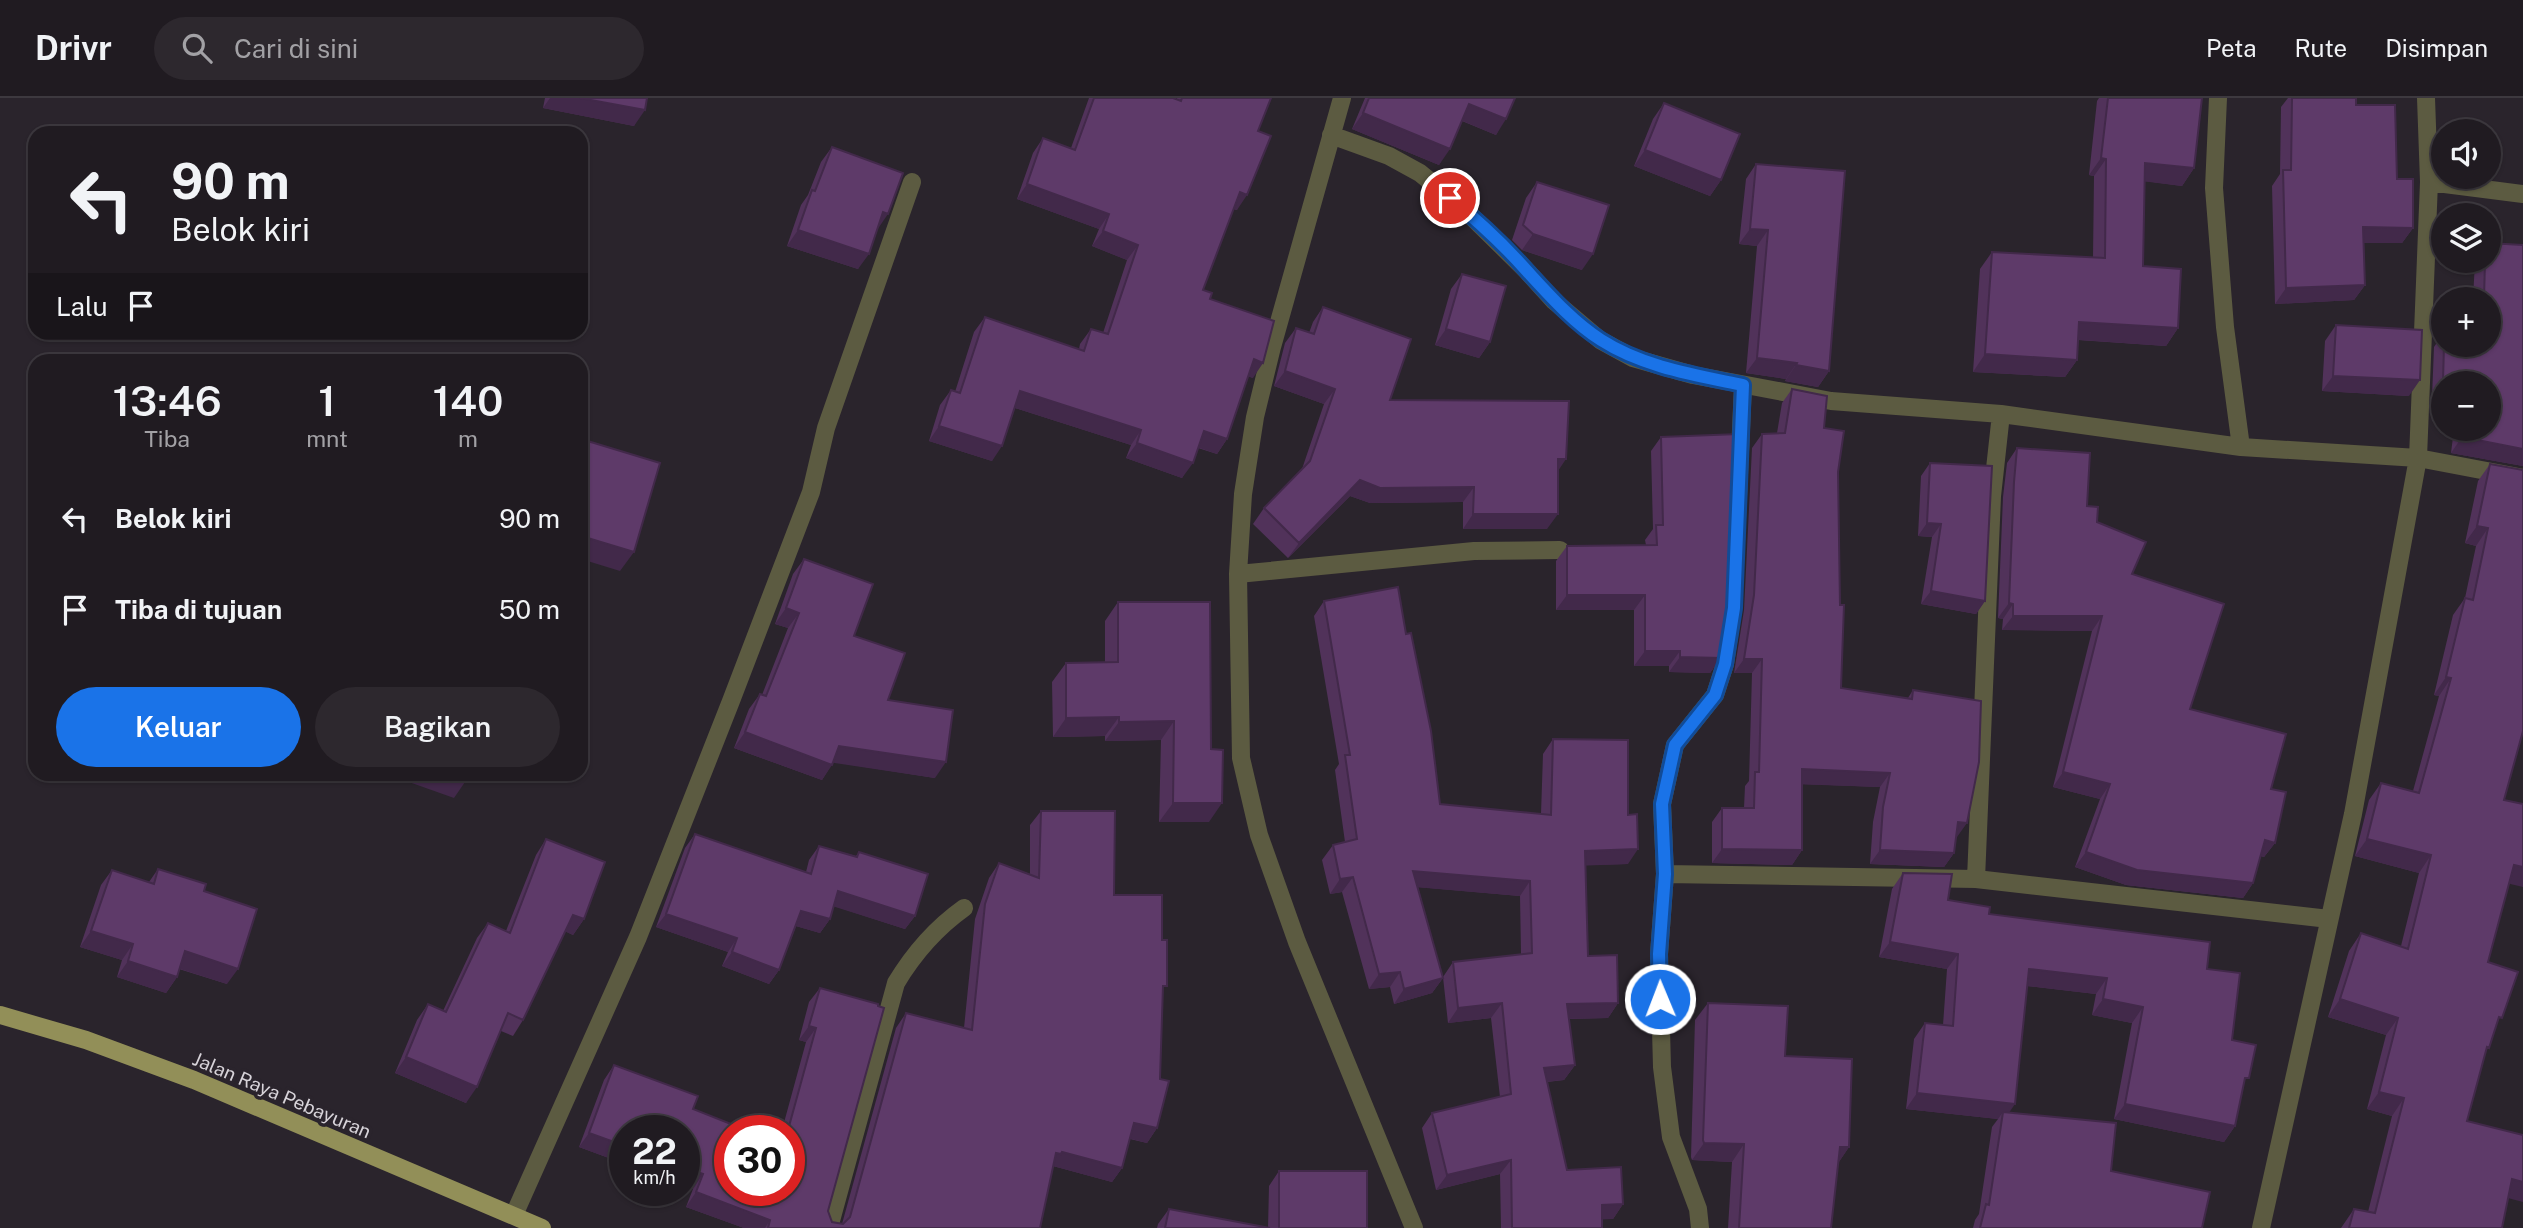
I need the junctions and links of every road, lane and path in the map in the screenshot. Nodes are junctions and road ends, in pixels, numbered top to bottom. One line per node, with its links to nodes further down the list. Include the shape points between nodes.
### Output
1 (1342, 98): 4 (street)
2 (2218, 98): 10 (street, via 2214,188)
3 (2426, 98): 6 (street)
4 (1331, 135): 8 (street, via 1420,173 1600,340 1633,358); 14 (street, via 1255,417 1243,494)
5 (912, 182): 20 (street, via 826,428 811,492 732,701 638,937)
6 (2428, 182): 7 (street); 11 (street)
7 (2523, 194)
8 (1743, 385): 9 (street, via 1831,401); 15 (street, via 1734,608 1715,695 1675,745 1662,804)
9 (2001, 414): 10 (street); 16 (street, via 1992,496)
10 (2241, 447): 11 (street)
11 (2418, 458): 12 (street); 18 (street, via 2353,814)
12 (2523, 478)
13 (1560, 550): 14 (street, via 1474,551)
14 (1238, 574): 23 (street, via 1241,758 1259,835 1297,942)
15 (1665, 874): 16 (street); 24 (street, via 1659,954 1662,1067 1671,1137 1698,1209)
16 (1976, 879): 18 (street)
17 (964, 908): 22 (street, via 943,923 896,983)
18 (2329, 919): 25 (street)
19 (0, 1015): 20 (main road, Jalan Raya Pebayuran, via 86,1040 194,1080)
20 (514, 1215): 21 (main road, Jalan Raya Pebayuran)
21 (542, 1228)
22 (829, 1228)
23 (1414, 1228)
24 (1700, 1228)
25 (2260, 1228)

